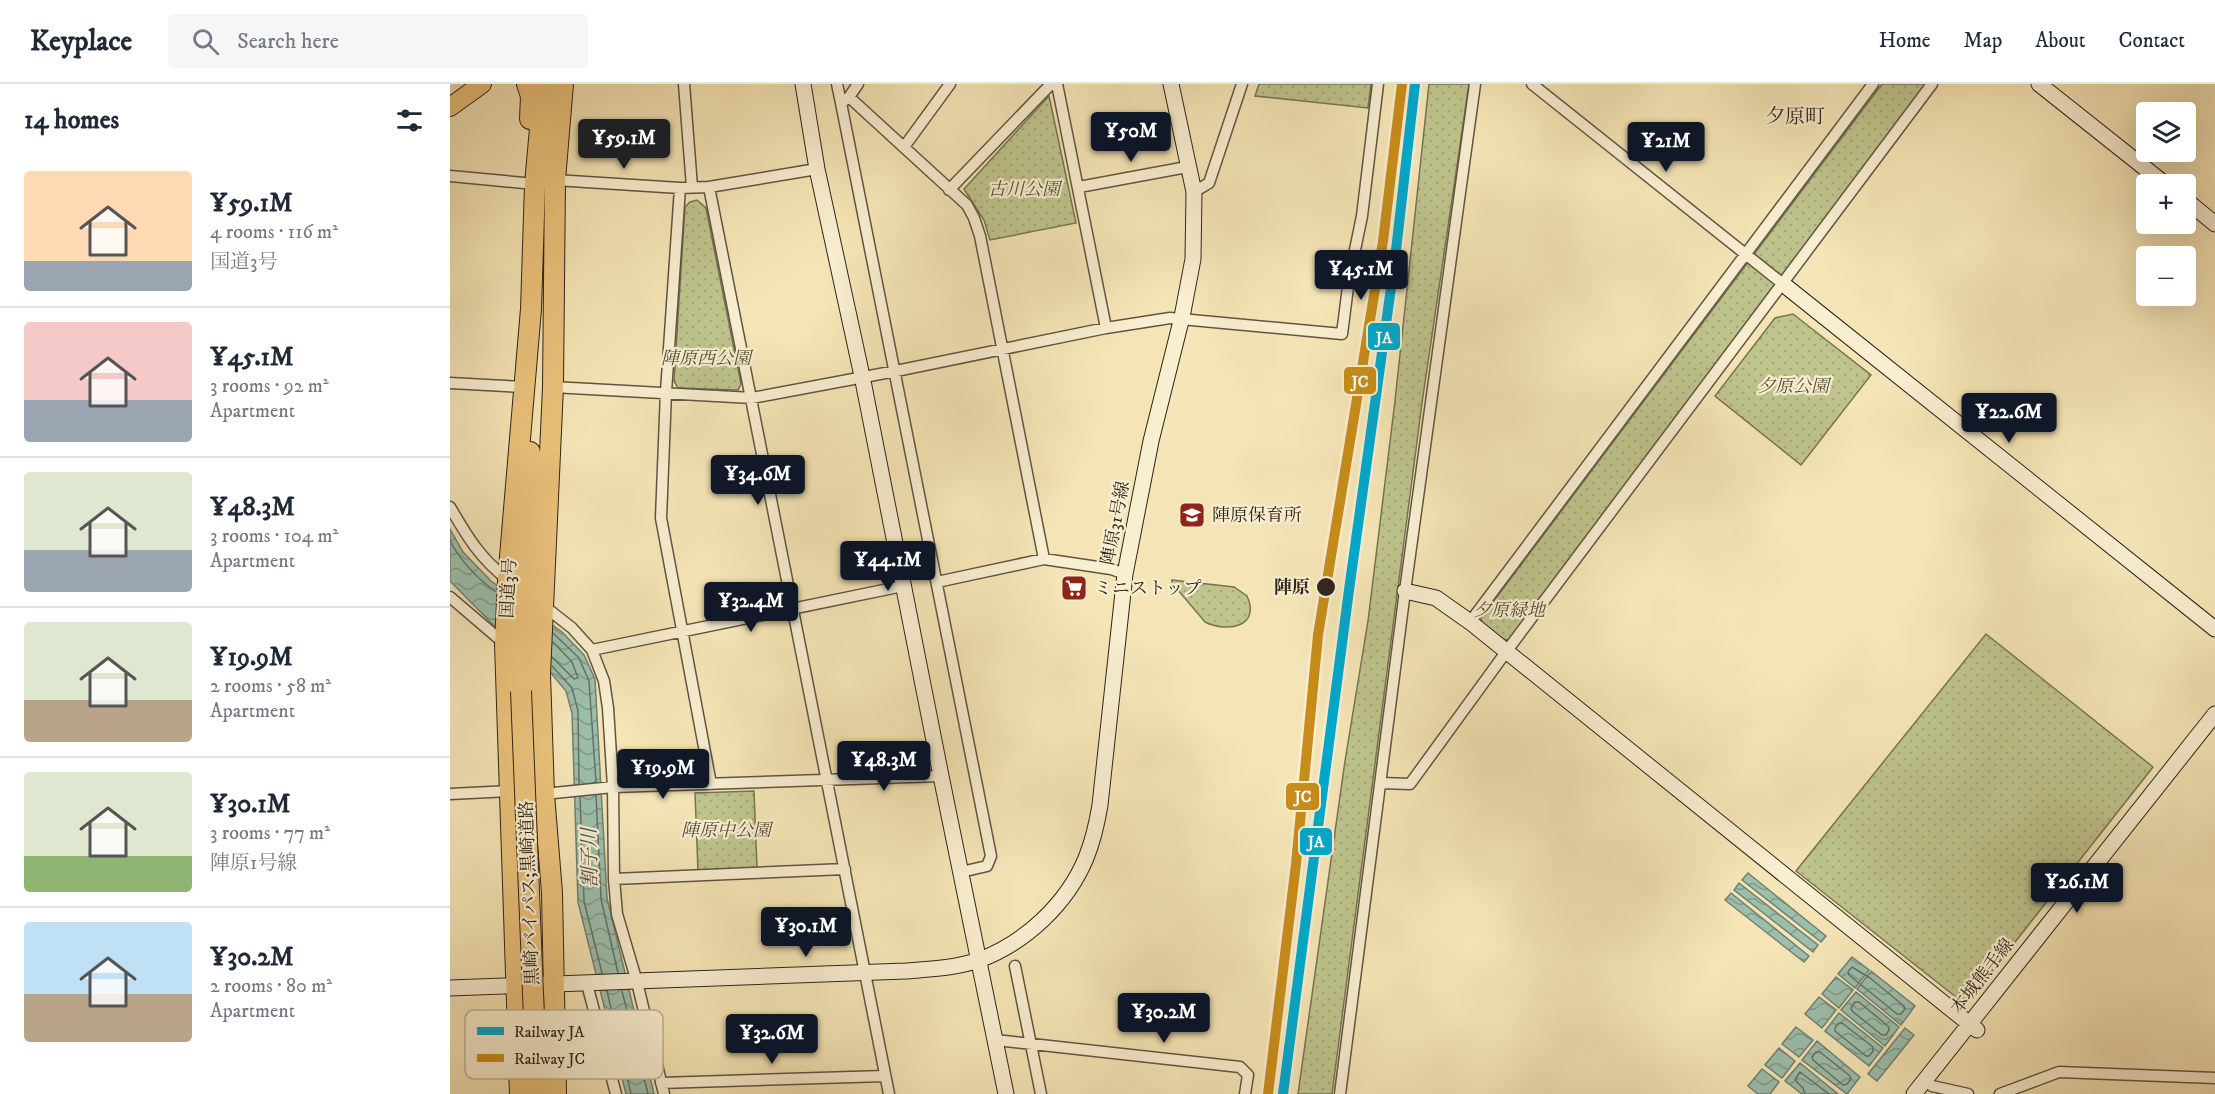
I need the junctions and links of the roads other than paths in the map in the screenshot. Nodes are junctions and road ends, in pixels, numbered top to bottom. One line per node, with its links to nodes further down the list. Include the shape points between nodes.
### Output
1 (482, 84): 21 (main road)
2 (527, 84): 28 (highway, via 531,96)
3 (544, 84): 28 (highway, 国道3号)
4 (563, 84): 27 (highway, 国道3号)
5 (684, 84): 29 (street)
6 (803, 84): 24 (street)
7 (837, 84): 20 (street)
8 (858, 84): 20 (street)
9 (950, 84): 22 (street)
10 (1051, 84): 33 (street)
11 (1057, 84): 31 (street)
12 (1171, 84): 23 (street, 陣原31号線)
13 (1242, 84): 34 (street, via 1209,183)
14 (1378, 84): 39 (street, via 1342,334)
15 (1475, 84): 55 (street)
16 (1532, 84): 37 (street)
17 (1873, 84): 37 (street)
18 (1932, 84): 38 (street)
19 (2039, 84): 25 (street)
20 (845, 100): 22 (street); 42 (street)
21 (450, 107)
22 (904, 147): 33 (street)
23 (1187, 167): 31 (street); 34 (street, 陣原31号線)
24 (817, 169): 30 (street); 43 (street)
25 (2152, 174)
26 (450, 176): 28 (street)
27 (555, 180): 32 (street); 46 (highway, 国道3号)
28 (535, 184): 45 (highway, 国道3号)
29 (692, 187): 30 (street); 32 (street)
30 (708, 187): 48 (street)
31 (1079, 187): 40 (street)
32 (680, 188): 47 (street)
33 (949, 190): 41 (street, via 967,206 980,236)
34 (1194, 192): 39 (street, 陣原31号線, via 1193,259)
35 (2196, 208): 36 (street)
36 (2215, 224)
37 (1745, 255): 38 (street); 59 (street)
38 (1783, 284): 60 (street); 64 (street)
39 (1182, 317): 40 (street); 51 (street, 陣原31号線, via 1151,441)
40 (1106, 328): 41 (street)
41 (1002, 350): 42 (street); 50 (street)
42 (896, 371): 43 (street); 52 (street)
43 (862, 376): 48 (street); 53 (street)
44 (450, 383): 45 (street)
45 (524, 387): 54 (highway, 国道3号)
46 (553, 387): 47 (street); 58 (highway, 国道3号)
47 (666, 392): 48 (street); 61 (street, via 661,518)
48 (752, 398): 57 (street)
49 (450, 507): 54 (street, via 469,540)
50 (1044, 559): 51 (street); 52 (street)
51 (1125, 574): 79 (street, 陣原31号線, via 1100,805 1086,860 1060,900 1033,928 1011,945)
52 (937, 582): 77 (street, via 991,856 987,866)
53 (903, 586): 57 (street); 68 (street)
54 (513, 588): 62 (highway, 国道3号); 65 (highway)
55 (1405, 591): 59 (street, via 1436,598); 70 (street)
56 (450, 597): 62 (street)
57 (793, 609): 61 (street); 69 (street)
58 (544, 611): 63 (street, via 572,628); 65 (highway, 国道3号)
59 (1470, 622): 64 (street)
60 (2215, 629)
61 (681, 633): 63 (street); 71 (street)
62 (505, 640): 73 (highway, 国道3号)
63 (592, 650): 72 (street, via 607,699)
64 (1506, 652): 70 (street, via 1410,784); 92 (street)
65 (528, 681): 75 (highway, 国道3号); 88 (highway, 黒崎バイパス;黒崎道路, bridge)
66 (2215, 714): 92 (street, 本城熊手線)
67 (2215, 729): 92 (street, 本城熊手線)
68 (941, 776): 69 (street); 77 (street)
69 (827, 780): 71 (street); 76 (street)
70 (1381, 783): 111 (street)
71 (711, 784): 72 (street)
72 (610, 788): 75 (street); 78 (street)
73 (510, 792): 74 (street); 85 (highway, 国道3号)
74 (450, 794)
75 (544, 794): 84 (highway, 国道3号, via 552,893)
76 (845, 869): 78 (street); 81 (street)
77 (961, 872): 79 (street)
78 (614, 879): 82 (street, via 617,914)
79 (978, 960): 81 (street, 陣原31号線, via 944,968); 93 (street)
80 (1015, 966): 94 (street)
81 (865, 972): 82 (street, 陣原31号線); 95 (street)
82 (633, 982): 83 (street, 陣原31号線); 91 (street)
83 (590, 983): 84 (street, 陣原31号線); 90 (street)
84 (553, 984): 85 (street, 陣原31号線); 89 (highway, 国道3号)
85 (516, 985): 86 (street, 陣原31号線); 87 (highway, 国道3号)
86 (450, 988)
87 (517, 1010)
88 (536, 1010)
89 (554, 1010)
90 (596, 1010)
91 (641, 1010)
92 (1973, 1027): 102 (street, 本城熊手線); 112 (street, 本城熊手線)
93 (996, 1040): 94 (street); 108 (street)
94 (1031, 1044): 109 (street); 110 (street, via 1240,1067 1248,1075)
95 (885, 1076): 101 (street); 107 (street)
96 (2215, 1078): 114 (street, via 2059,1072)
97 (519, 1079): 103 (highway, 国道3号)
98 (538, 1079): 104 (highway, 黒崎バイパス;黒崎道路, bridge)
99 (556, 1079): 105 (highway, 国道3号)
100 (612, 1079): 106 (street)
101 (662, 1089)
102 (1929, 1090): 113 (street)
103 (520, 1094)
104 (538, 1094)
105 (556, 1094)
106 (616, 1094)
107 (889, 1094)
108 (1006, 1094)
109 (1041, 1094)
110 (1245, 1094)
111 (1340, 1094)
112 (1914, 1094)
113 (1968, 1094)
114 (2000, 1094)

